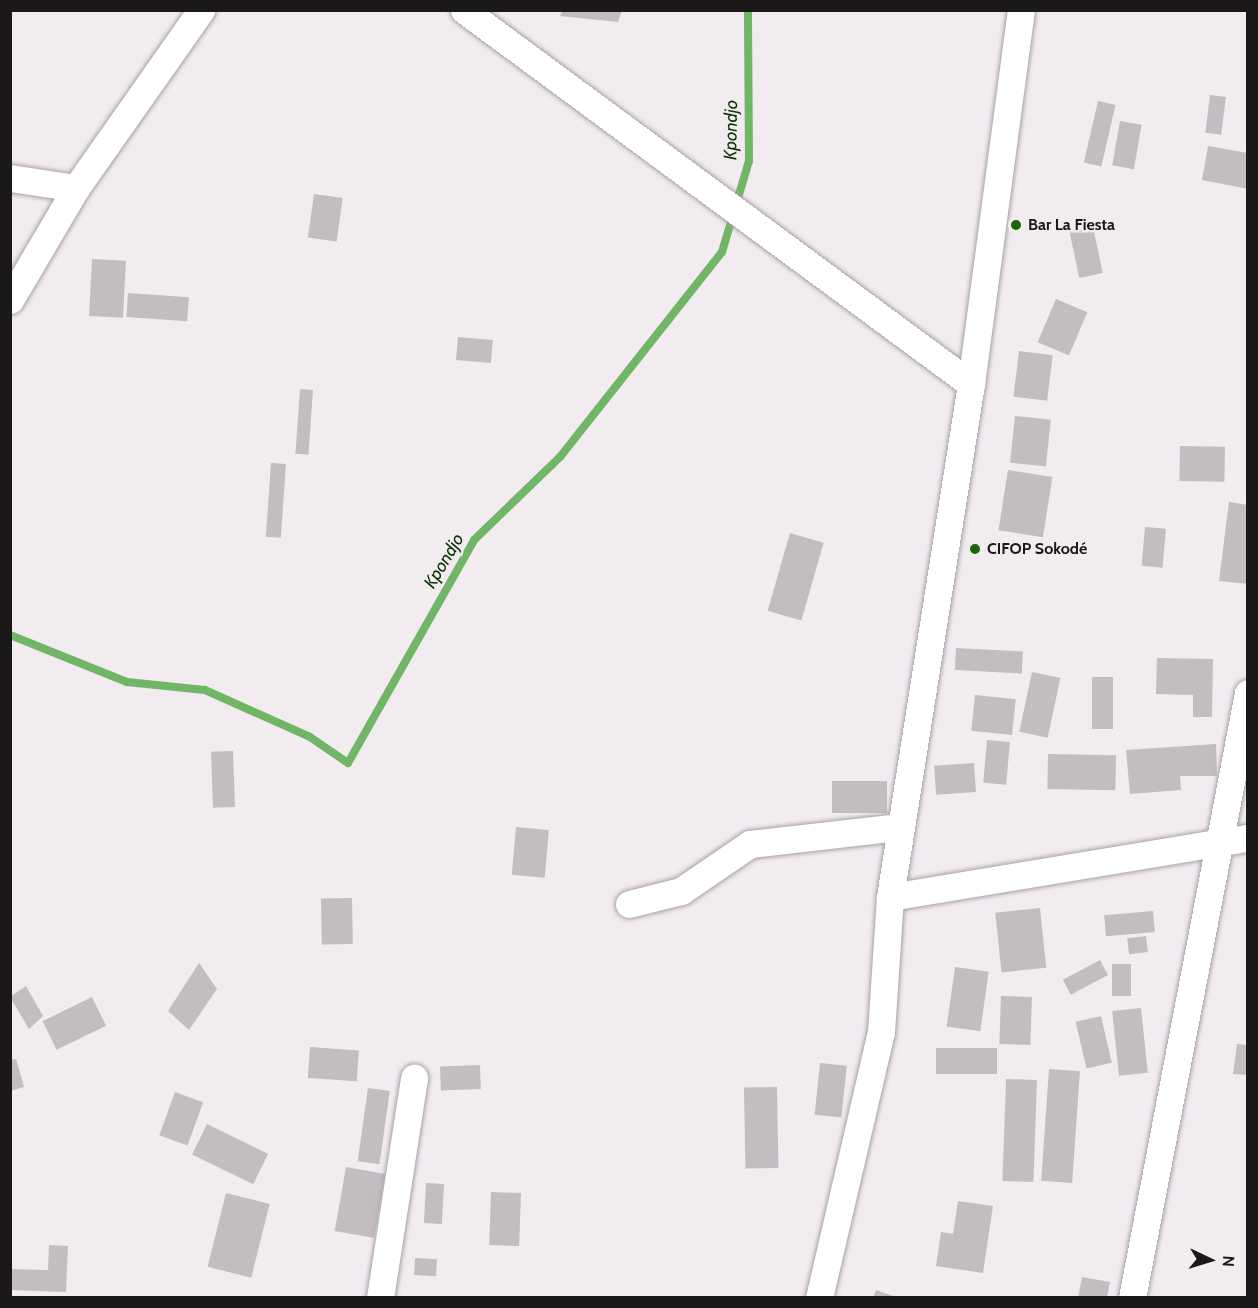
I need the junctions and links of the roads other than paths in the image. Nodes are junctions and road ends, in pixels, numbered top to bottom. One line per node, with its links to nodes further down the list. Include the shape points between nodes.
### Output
1 (201, 10): 5 (street)
2 (464, 10): 7 (street)
3 (1021, 10): 7 (street)
4 (10, 178): 5 (street)
5 (76, 188): 6 (street)
6 (10, 300)
7 (971, 384): 9 (street)
8 (1248, 693): 11 (street)
9 (900, 827): 12 (street); 13 (street, via 750,844 681,891)
10 (1248, 838): 11 (street)
11 (1221, 842): 12 (street); 17 (street)
12 (890, 897): 16 (street, via 882,1032)
13 (629, 904)
14 (414, 1078): 15 (street)
15 (380, 1298)
16 (819, 1298)
17 (1132, 1298)

